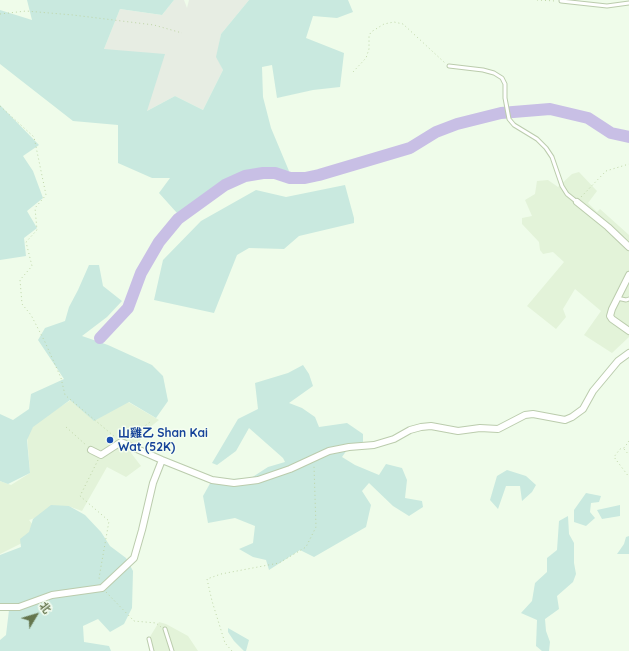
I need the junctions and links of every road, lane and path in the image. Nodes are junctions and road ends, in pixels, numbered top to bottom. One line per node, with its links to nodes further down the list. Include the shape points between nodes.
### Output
1 (539, 0): 2 (path)
2 (561, 1): 3 (lane, via 606,6)
3 (629, 3)
4 (0, 14): 5 (path, via 26,11 74,15 154,25)
5 (182, 33)
6 (449, 66): 7 (path, via 403,24 394,22 384,24 371,32 366,58); 10 (lane, via 483,70 502,78 506,84 508,119 537,138 546,148 552,157 562,186)
7 (354, 72)
8 (0, 106): 19 (path, via 34,137 46,195 35,208 38,230 26,242 32,266 20,280 22,304 31,315 45,342 61,378 65,396)
9 (629, 164): 10 (path, via 606,171)
10 (577, 202): 11 (street)
11 (629, 247)
12 (629, 275): 13 (street)
13 (617, 298): 14 (lane); 15 (street, via 610,316)
14 (629, 299)
15 (629, 331)
16 (629, 352): 25 (street, via 593,391 583,409 565,420 533,414 525,415 498,429 458,431 432,426 421,427 374,445 349,447)
17 (150, 422): 19 (path)
18 (66, 427): 22 (path)
19 (121, 442): 23 (street); 26 (street)
20 (629, 442): 21 (path)
21 (624, 448): 24 (path); 27 (path, via 614,457)
22 (91, 450): 23 (street)
23 (101, 454): 28 (path, via 80,496 109,521 99,578)
24 (629, 455)
25 (314, 459): 26 (street, via 258,480 234,482 212,480); 34 (path, via 316,527 306,547 279,563 207,579 225,643)
26 (162, 460): 28 (street, via 153,483 134,558)
27 (629, 478)
28 (102, 588): 29 (street, via 52,595 19,607); 30 (path, via 134,621 156,623)
29 (0, 607)
30 (165, 629): 33 (lane)
31 (149, 639): 32 (lane)
32 (152, 651)
33 (172, 651)
34 (232, 651)

